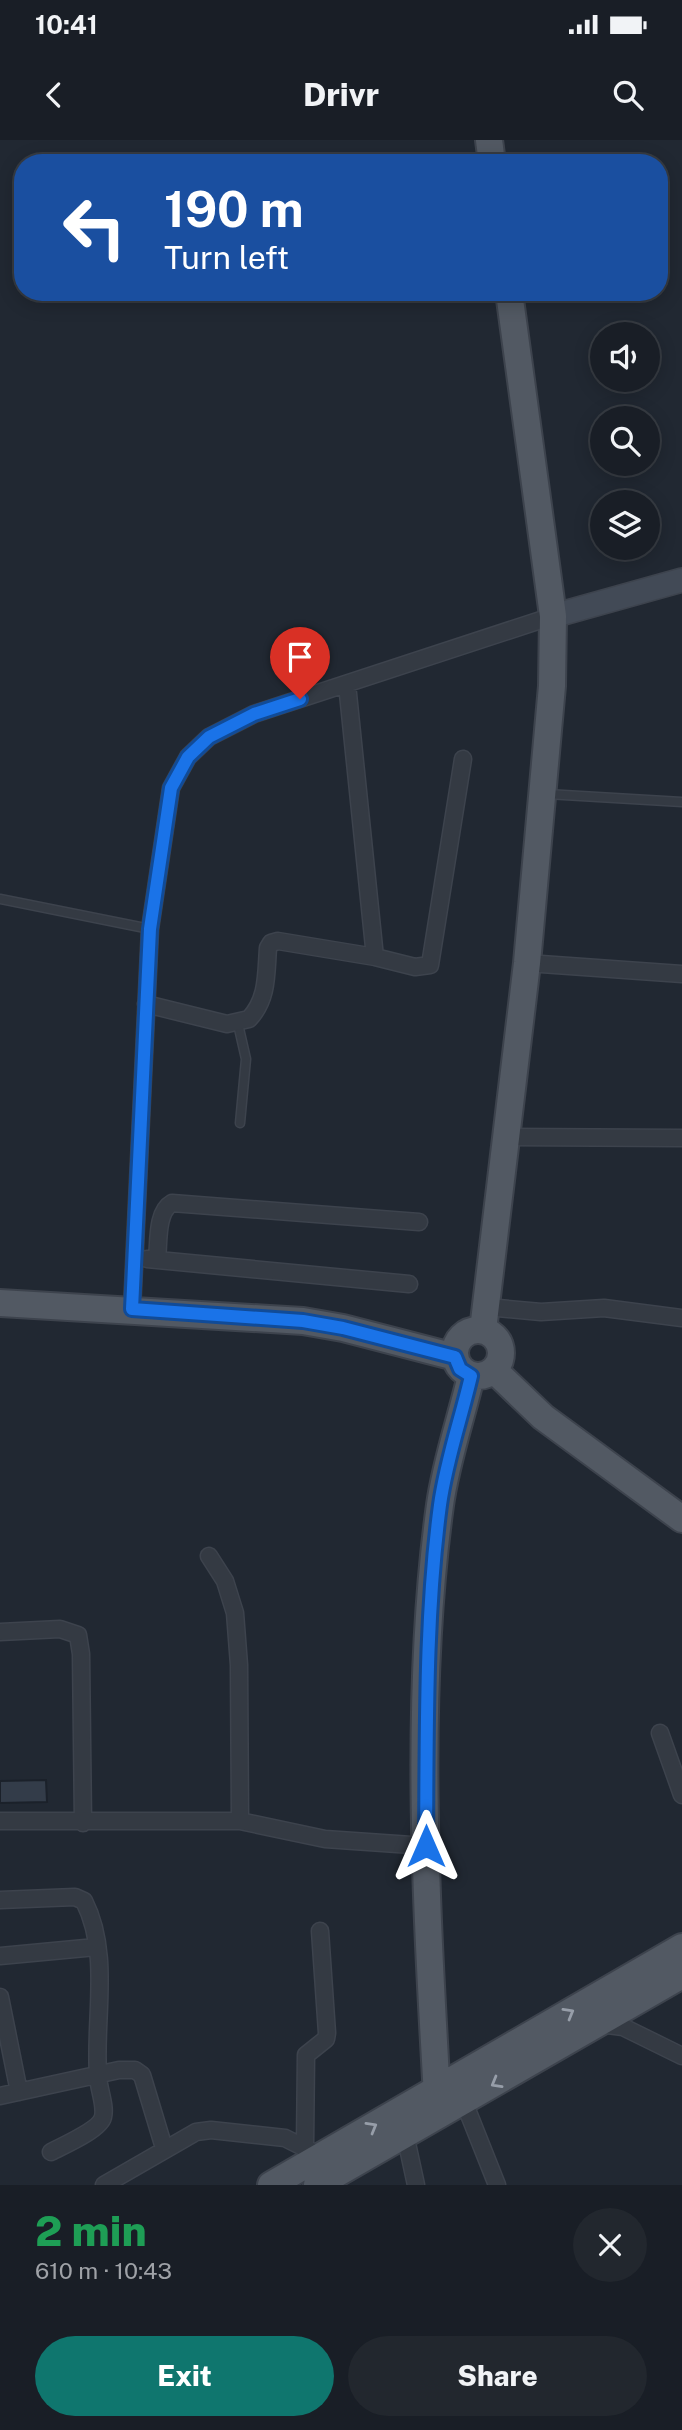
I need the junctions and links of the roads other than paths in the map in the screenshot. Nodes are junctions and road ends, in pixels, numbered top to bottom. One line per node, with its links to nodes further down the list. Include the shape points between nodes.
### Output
1 (510, 301): 3 (main road)
2 (682, 580): 3 (street)
3 (553, 616): 4 (street); 6 (main road)
4 (347, 684): 9 (street, via 254,714 209,737 188,757 171,788); 10 (street)
5 (463, 759): 10 (street, via 433,959 423,968)
6 (544, 794): 7 (lane); 11 (main road)
7 (682, 802)
8 (0, 899): 9 (lane)
9 (150, 929): 13 (street)
10 (375, 957): 14 (street, via 271,943 262,1002)
11 (527, 963): 12 (street); 16 (main road)
12 (682, 974)
13 (146, 1004): 14 (street); 19 (street)
14 (239, 1024): 15 (lane, via 246,1059)
15 (240, 1123)
16 (508, 1137): 17 (street); 25 (main road)
17 (682, 1138)
18 (419, 1222): 20 (street, via 172,1203 162,1215)
19 (134, 1257): 20 (street); 23 (street)
20 (157, 1259): 21 (street)
21 (410, 1284)
22 (0, 1303): 23 (main road)
23 (132, 1309): 26 (main road, via 303,1321 343,1328)
24 (682, 1318): 25 (street, via 604,1308)
25 (485, 1319): 26 (main road, via 457,1342); 26 (main road, via 500,1344 501,1358)
26 (473, 1368): 27 (main road); 35 (main road, via 450,1455 435,1557 428,1662)
27 (682, 1519)
28 (209, 1556): 33 (street, via 230,1594 237,1633)
29 (0, 1632): 34 (street, via 60,1629 78,1635)
30 (660, 1733): 31 (street)
31 (682, 1795)
32 (0, 1821): 34 (street)
33 (240, 1821): 34 (street); 35 (street, via 325,1839)
34 (83, 1823)
35 (426, 1846): 48 (main road)
36 (0, 1900): 38 (street, via 84,1900)
37 (320, 1931): 53 (street, via 327,2033 306,2055)
38 (96, 1947): 40 (street); 45 (street, via 101,2012)
39 (682, 1947): 48 (main road, one-way to 39)
40 (0, 1956)
41 (682, 1975): 43 (main road)
42 (0, 1997): 46 (street)
43 (600, 2024): 44 (street, via 623,2027); 49 (main road, one-way to 49)
44 (682, 2056)
45 (97, 2075): 46 (street); 51 (street, via 135,2070 142,2075); 52 (street, via 103,2117 99,2125)
46 (19, 2092): 47 (street)
47 (0, 2096)
48 (438, 2102): 49 (main road); 50 (main road); 53 (main road, one-way to 48)
49 (464, 2102): 57 (street)
50 (405, 2134): 53 (main road); 56 (street)
51 (164, 2148): 53 (street, via 211,2130 285,2138); 54 (street)
52 (51, 2152)
53 (313, 2169): 55 (main road)
54 (104, 2185)
55 (271, 2185)
56 (416, 2185)
57 (497, 2185)

